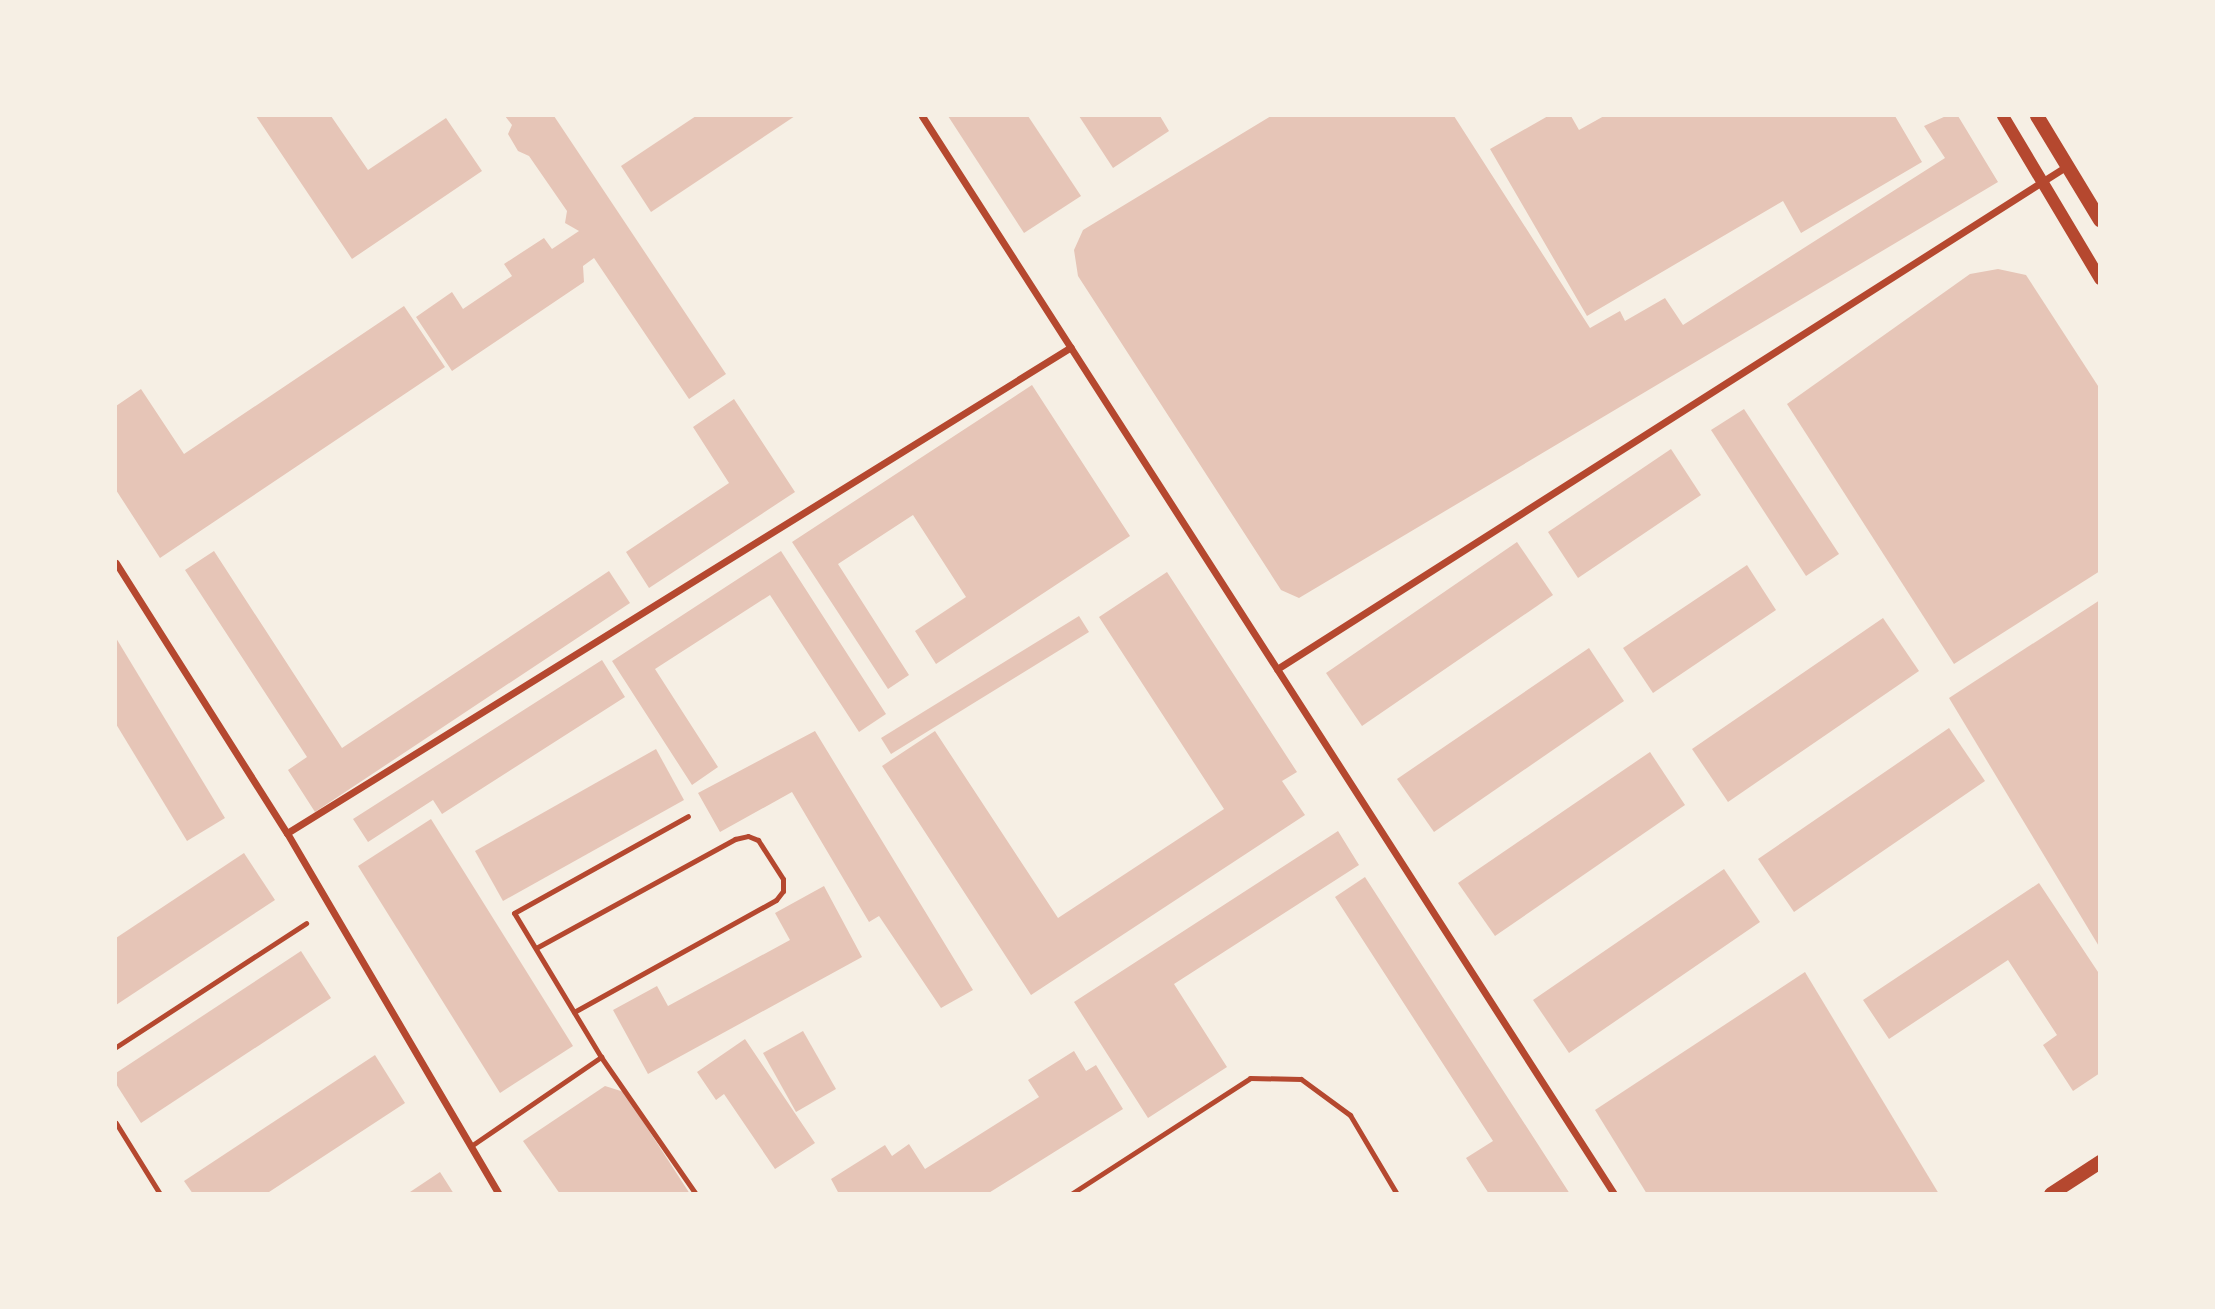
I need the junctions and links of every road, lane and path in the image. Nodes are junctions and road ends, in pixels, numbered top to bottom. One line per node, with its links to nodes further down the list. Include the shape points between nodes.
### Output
1 (922, 116): 8 (street)
2 (2003, 116): 5 (street)
3 (2037, 116): 4 (main road)
4 (2067, 166): 5 (street); 6 (main road)
5 (2042, 182): 7 (street); 10 (street)
6 (2099, 220)
7 (2099, 279)
8 (1071, 347): 10 (street); 12 (street)
9 (116, 563): 12 (street)
10 (1277, 669): 26 (street)
11 (688, 816): 14 (lane, via 514,913)
12 (287, 833): 19 (street)
13 (306, 923): 16 (lane)
14 (536, 948): 15 (lane); 15 (lane, via 735,839 758,839 783,879 783,891 776,900)
15 (574, 1012): 17 (lane)
16 (116, 1047)
17 (601, 1057): 19 (lane); 23 (lane)
18 (116, 1123): 21 (lane)
19 (471, 1146): 22 (street)
20 (2099, 1162): 27 (main road)
21 (160, 1194)
22 (499, 1194)
23 (696, 1194)
24 (1071, 1194): 25 (lane, via 1250,1078 1301,1079 1350,1115)
25 (1397, 1194)
26 (1614, 1194)
27 (2051, 1194)

